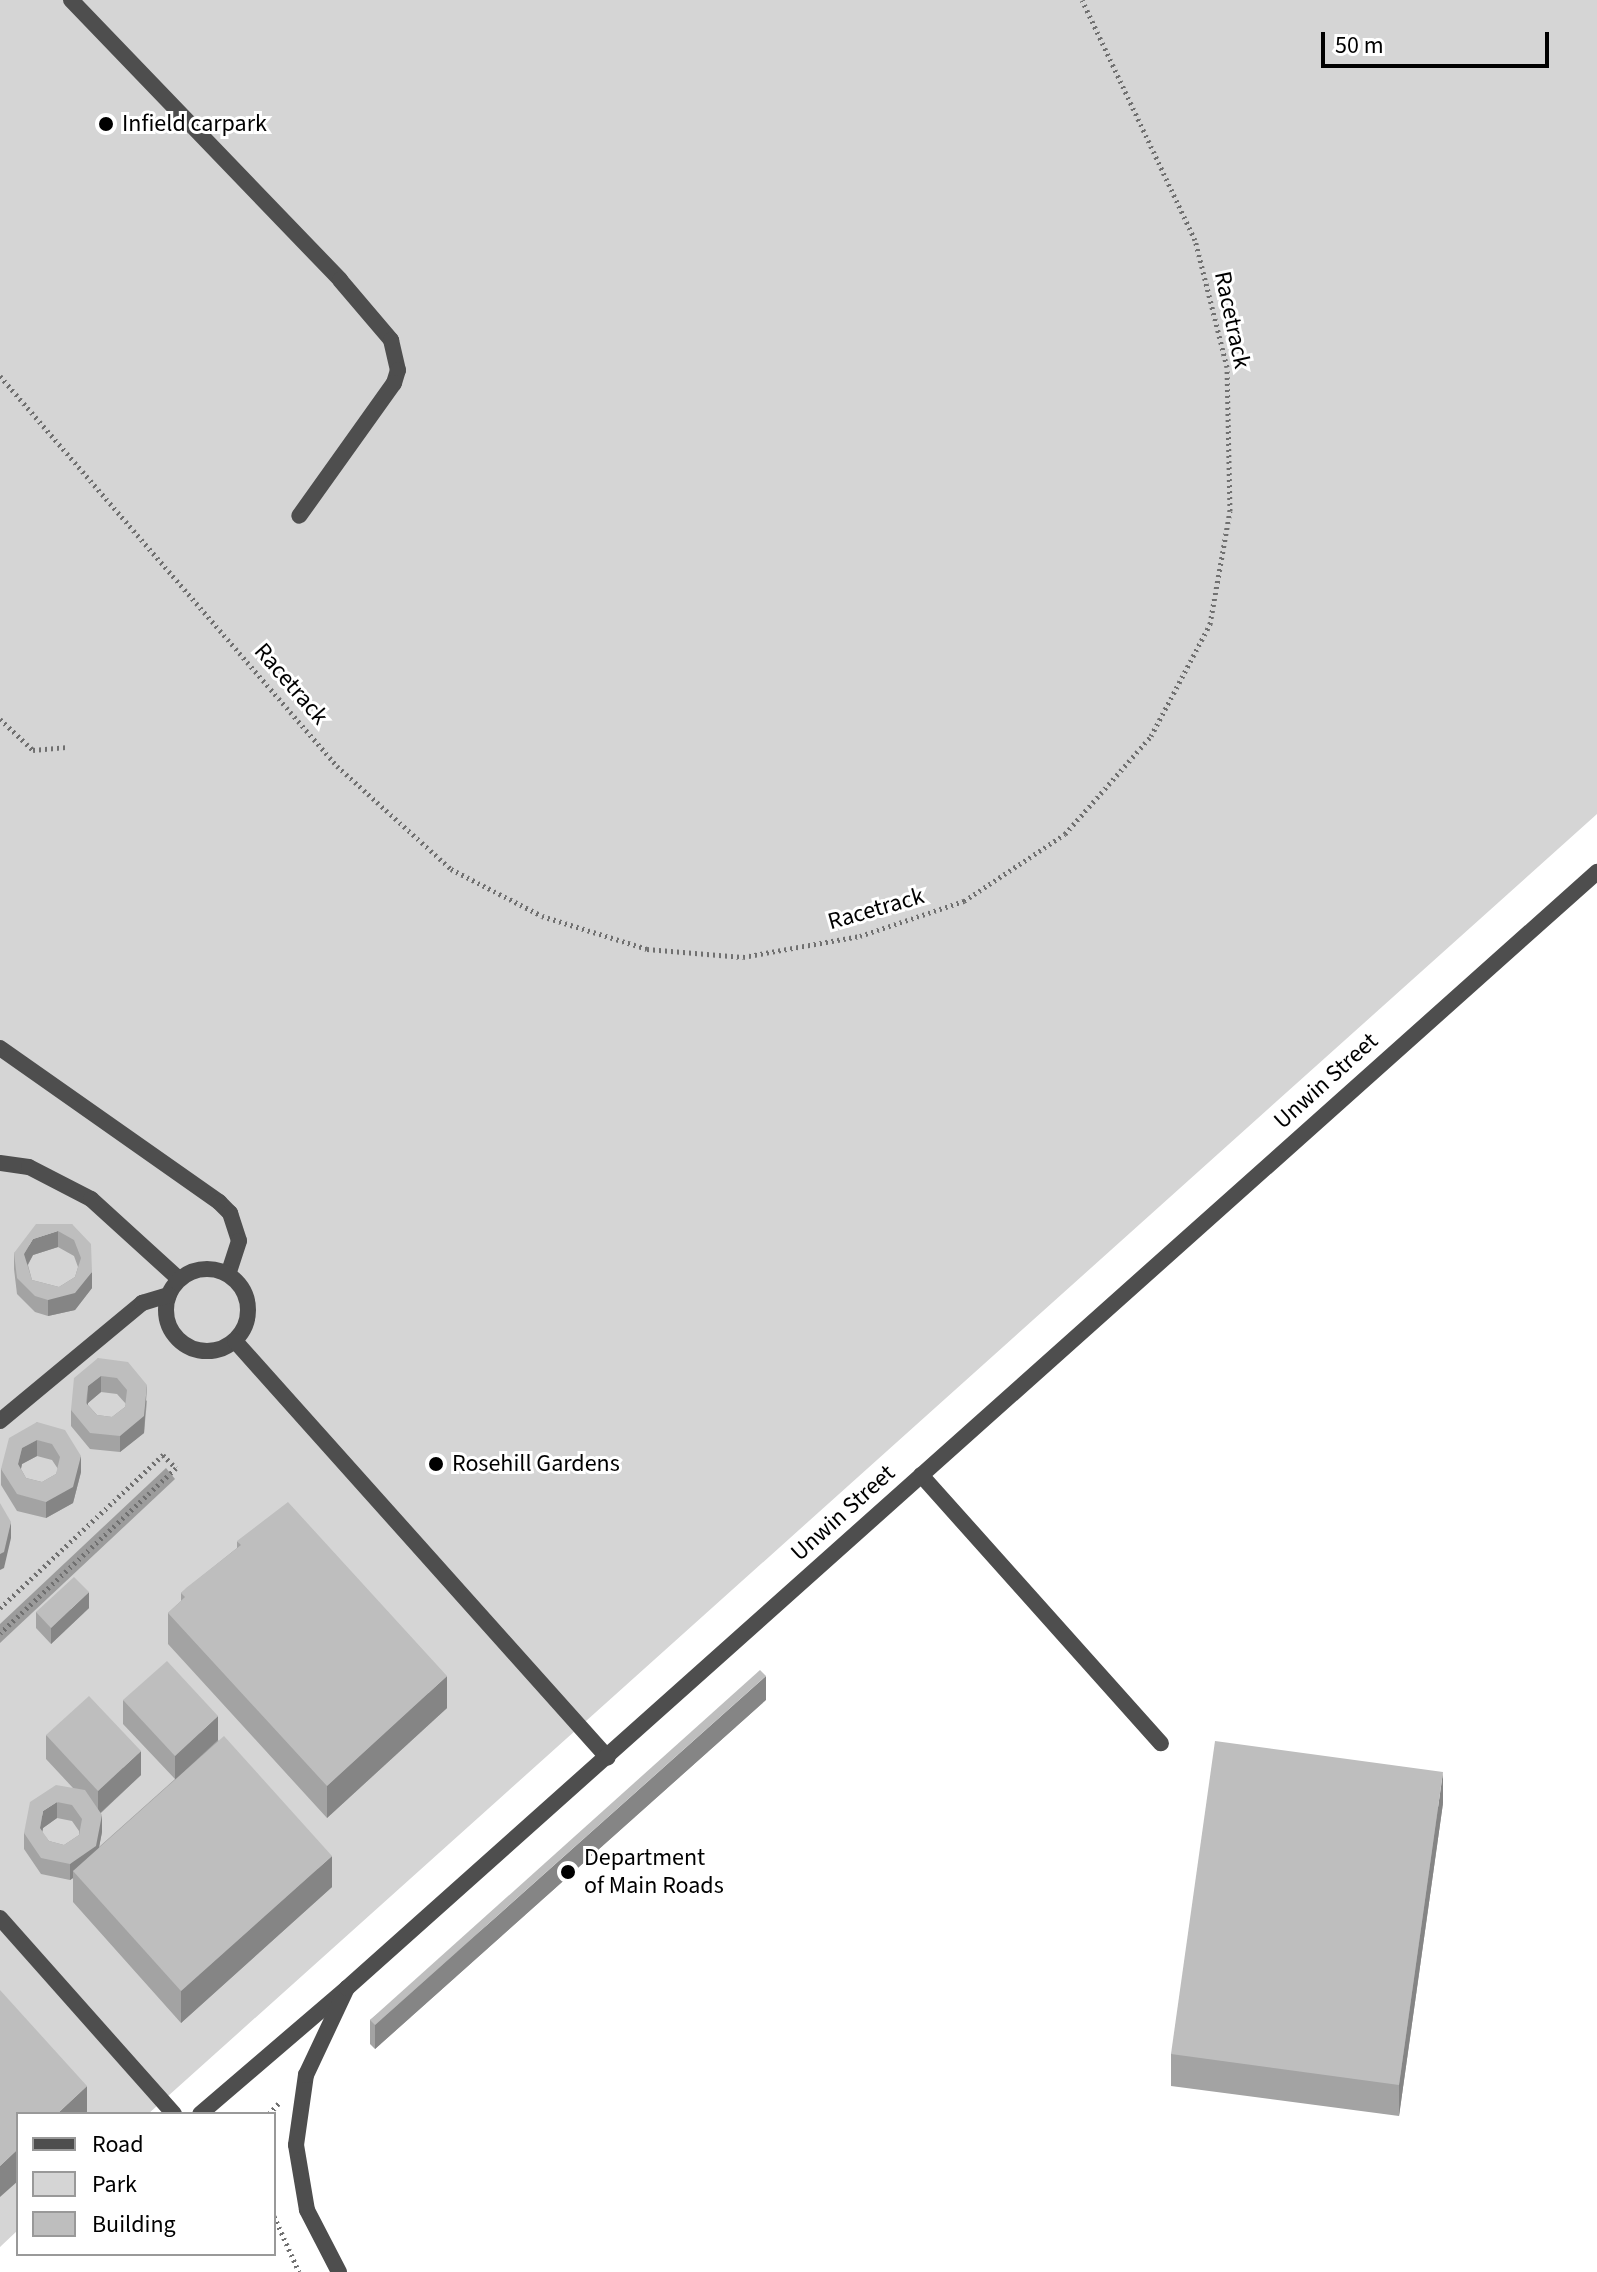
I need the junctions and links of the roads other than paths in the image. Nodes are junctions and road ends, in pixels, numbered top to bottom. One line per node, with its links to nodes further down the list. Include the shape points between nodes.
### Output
1 (71, 0): 2 (street, via 391,340 398,370 394,383)
2 (299, 516)
3 (1597, 872): 11 (street, Unwin Street)
4 (0, 1048): 6 (street, via 219,1202 230,1213 239,1241)
5 (0, 1163): 7 (street, via 29,1167 91,1199)
6 (228, 1274): 7 (street, via 202,1269); 9 (street, via 238,1282 248,1306 248,1319)
7 (179, 1279): 8 (street)
8 (169, 1295): 9 (street, via 168,1324 183,1345 210,1352); 10 (street, via 142,1303)
9 (235, 1341): 13 (street)
10 (0, 1421)
11 (921, 1475): 12 (street); 13 (street, Unwin Street)
12 (1161, 1743)
13 (608, 1758): 15 (street, Unwin Street)
14 (0, 1918): 16 (street)
15 (347, 1988): 17 (street); 18 (street, Unwin Street, via 306,2075 296,2145 307,2210)
16 (172, 2112)
17 (202, 2112)
18 (339, 2272)

